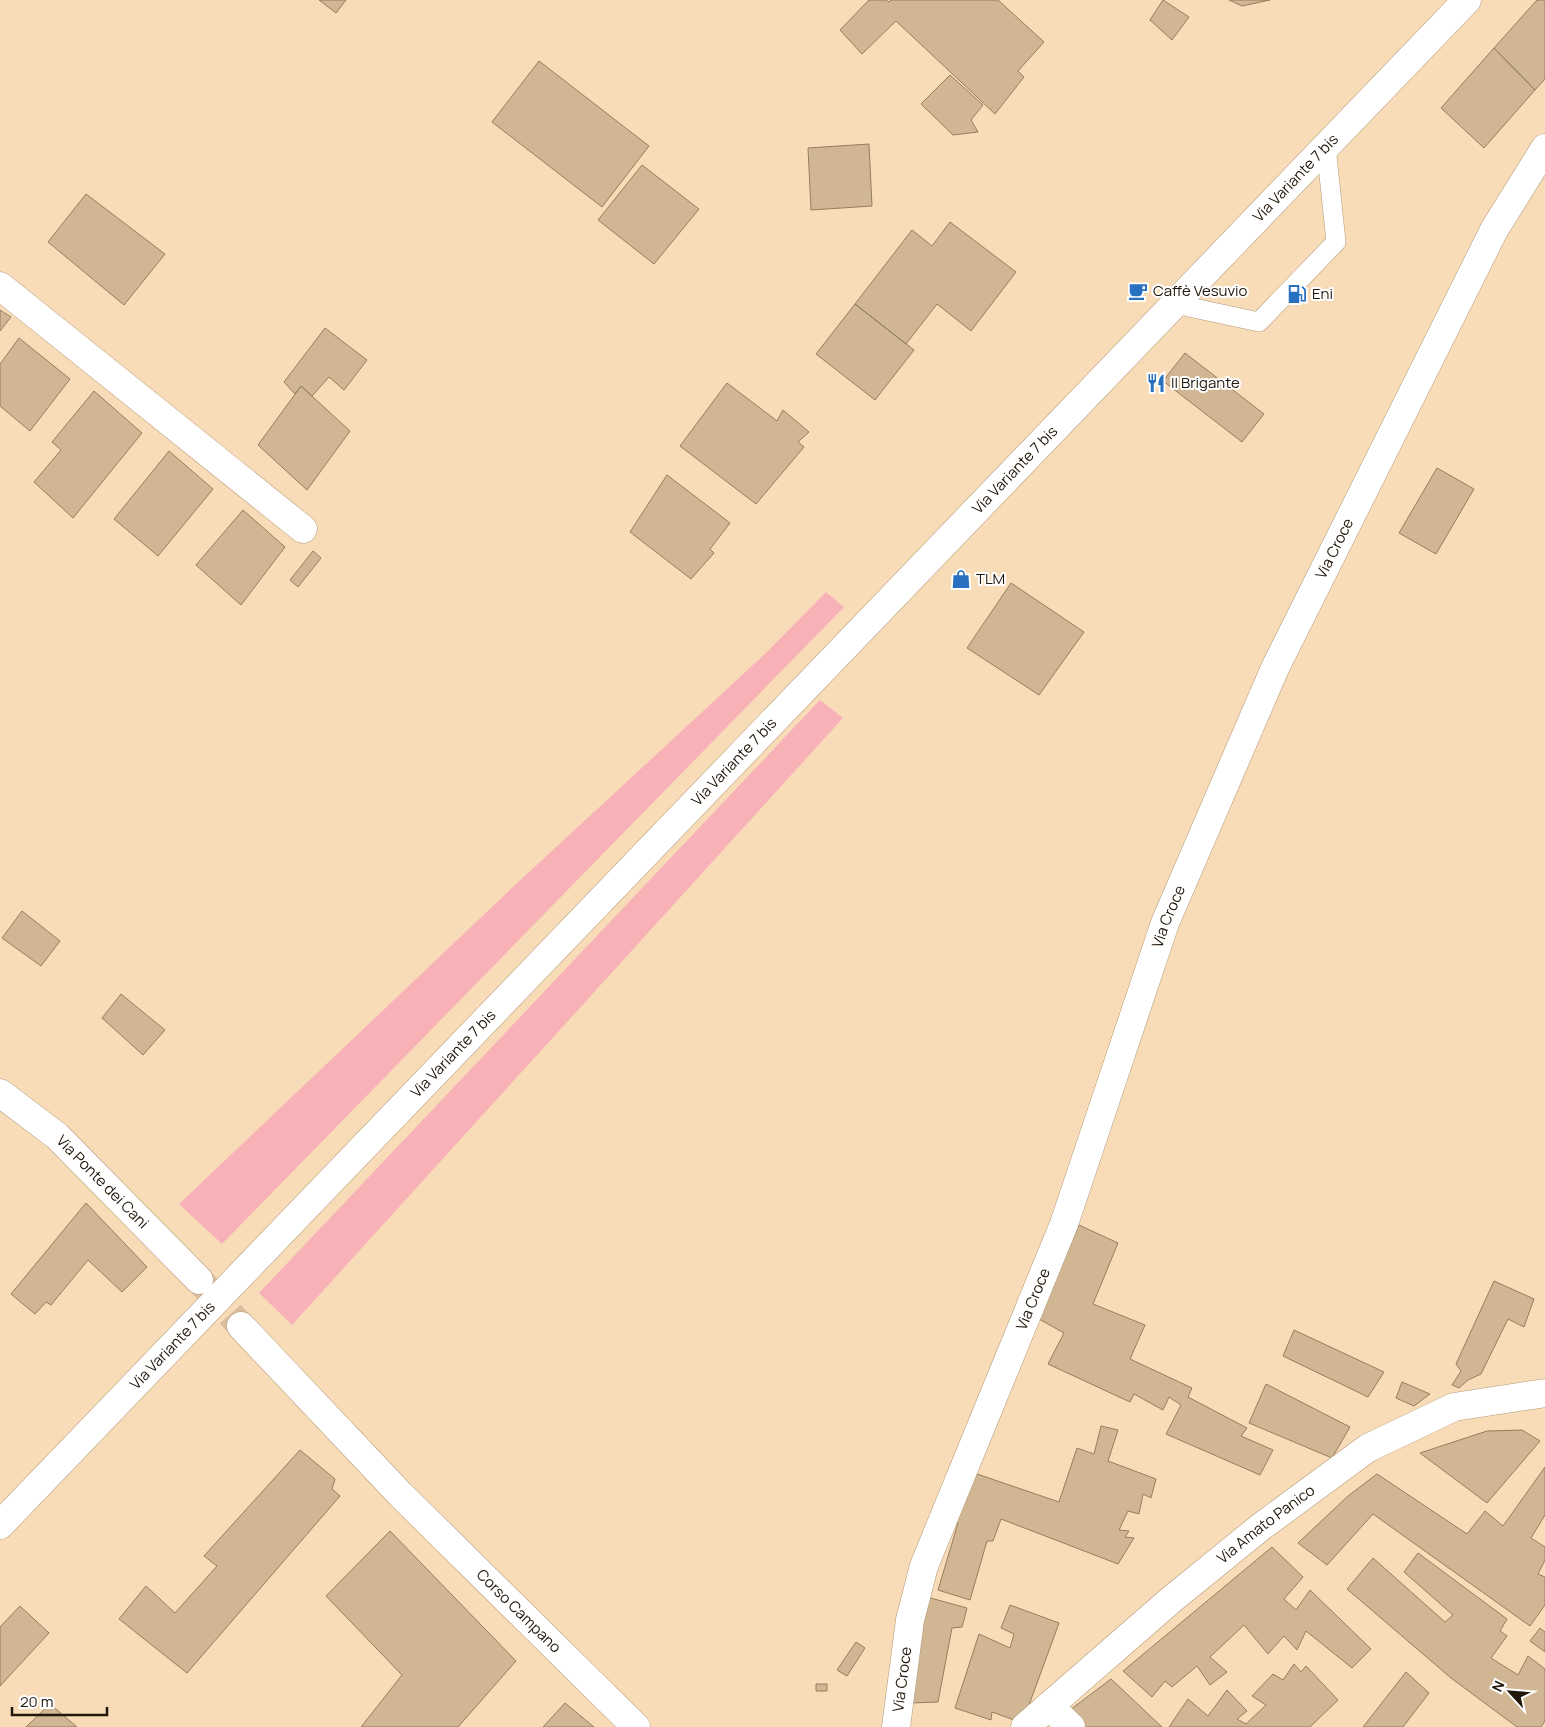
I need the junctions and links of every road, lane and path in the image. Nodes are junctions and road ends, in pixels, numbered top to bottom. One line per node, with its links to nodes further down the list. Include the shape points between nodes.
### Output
1 (1467, 0): 2 (street, Via Variante 7 bis)
2 (1326, 146): 5 (street, Via Variante 7 bis); 5 (lane, via 1336,242 1259,322)
3 (1545, 148): 14 (street, Via Croce, via 1494,230 1275,668 1165,924 1064,1224 924,1566 910,1620)
4 (0, 286): 6 (street)
5 (1175, 304): 11 (street, Via Variante 7 bis)
6 (303, 529)
7 (0, 1092): 8 (street, Via Ponte dei Cani, via 56,1136)
8 (199, 1280)
9 (241, 1326): 13 (street, Corso Campano, via 400,1494)
10 (1545, 1393): 12 (street, Via Amato Panico, via 1454,1407 1368,1448 1262,1526)
11 (0, 1525)
12 (1049, 1706): 15 (street, Via Amato Panico); 16 (street)
13 (636, 1727)
14 (896, 1727)
15 (1025, 1727)
16 (1071, 1727)

